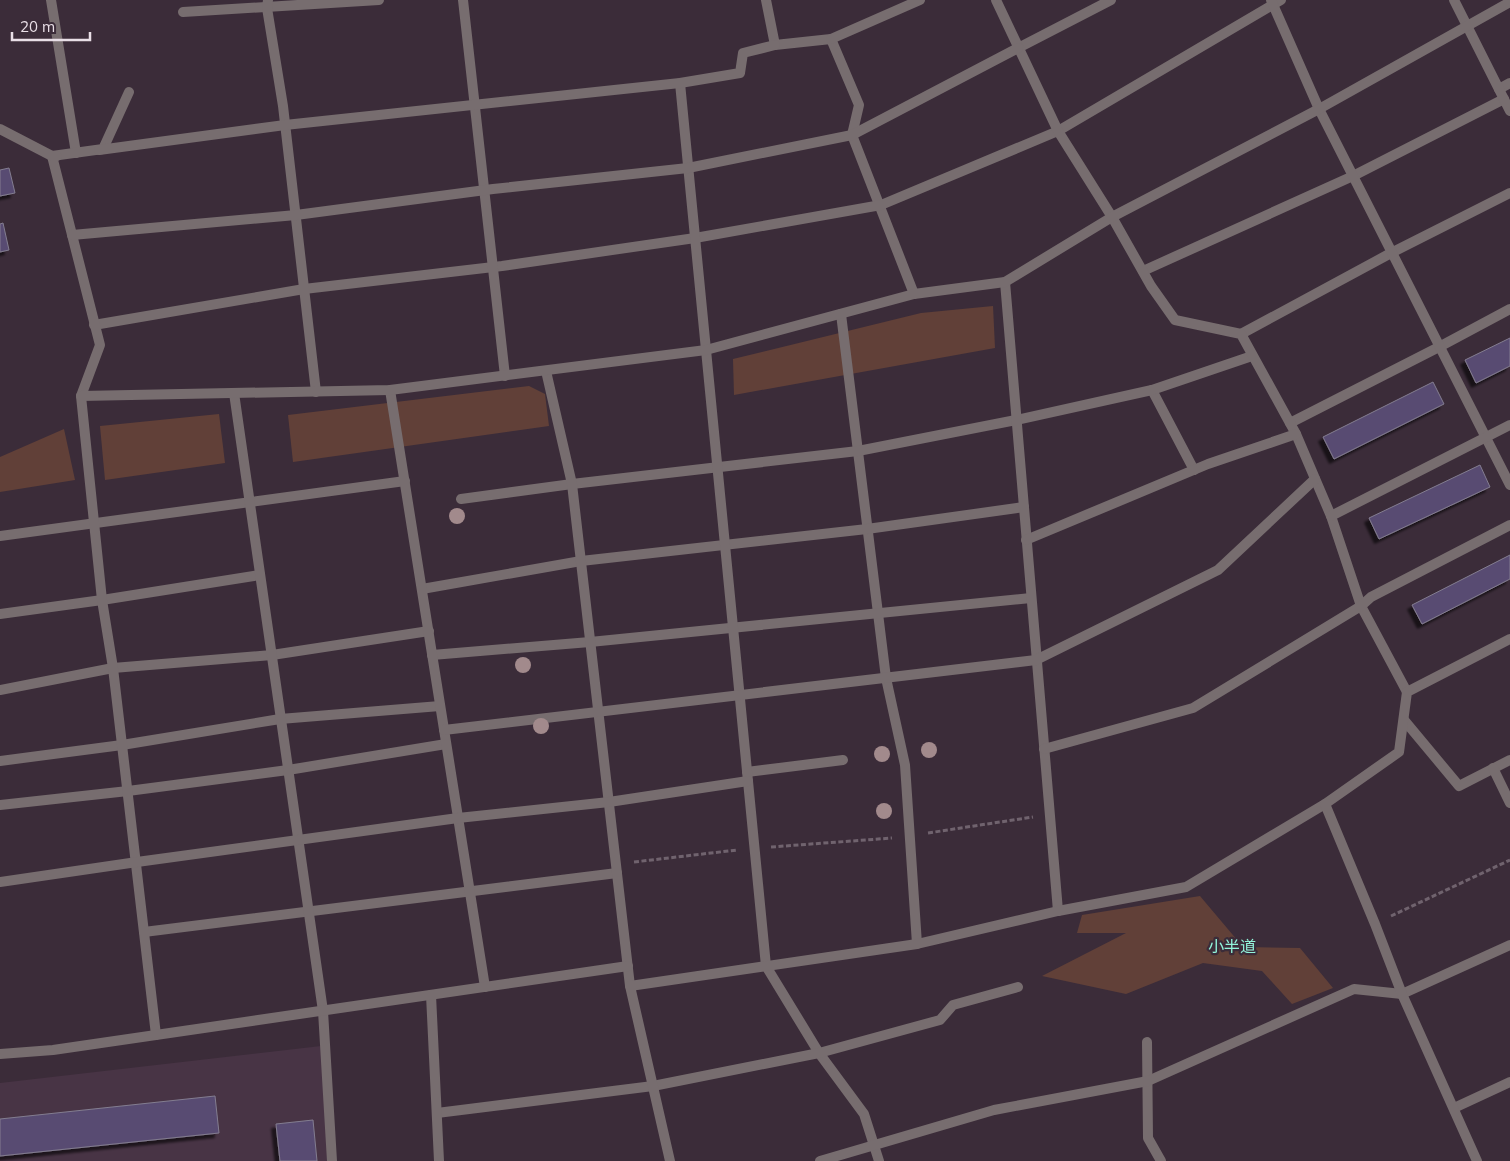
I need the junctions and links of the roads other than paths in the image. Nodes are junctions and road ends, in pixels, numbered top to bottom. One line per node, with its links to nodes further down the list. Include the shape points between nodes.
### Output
1 (51, 0): 29 (street)
2 (379, 0): 11 (street)
3 (463, 0): 22 (street)
4 (766, 0): 15 (street)
5 (920, 0): 14 (street)
6 (996, 0): 16 (street)
7 (1111, 0): 16 (street)
8 (1454, 0): 13 (street)
9 (1275, 1): 23 (street); 27 (street)
10 (1510, 2): 13 (street)
11 (267, 4): 12 (street); 25 (street)
12 (184, 12)
13 (1467, 27): 19 (street); 23 (street)
14 (831, 39): 15 (street); 28 (street, via 859,105)
15 (775, 45): 17 (street, via 743,53 740,73)
16 (1018, 48): 27 (street); 28 (street)
17 (680, 83): 22 (street); 31 (street)
18 (1510, 83): 19 (street)
19 (1498, 89): 21 (street)
20 (129, 92): 29 (street, via 103,148)
21 (1504, 99): 24 (street); 32 (street)
22 (475, 104): 25 (street); 33 (street)
23 (1319, 109): 32 (street); 37 (street)
24 (1510, 111)
25 (285, 125): 30 (street); 36 (street)
26 (0, 128): 30 (street)
27 (1058, 131): 35 (street); 37 (street)
28 (852, 135): 31 (street); 35 (street)
29 (76, 153): 30 (street)
30 (52, 156): 38 (street)
31 (688, 168): 33 (street); 39 (street)
32 (1353, 176): 40 (street); 42 (street)
33 (484, 190): 36 (street); 41 (street)
34 (1510, 193): 40 (street)
35 (881, 205): 39 (street); 45 (street)
36 (296, 214): 38 (street); 44 (street)
37 (1112, 217): 42 (street); 43 (street)
38 (72, 235): 48 (street)
39 (695, 238): 41 (street); 51 (street)
40 (1391, 252): 49 (street); 50 (street)
41 (493, 267): 44 (street); 54 (street)
42 (1143, 271): 49 (street, via 1175,320)
43 (1005, 282): 45 (street); 60 (street)
44 (304, 289): 48 (street); 57 (street)
45 (914, 294): 47 (street)
46 (1510, 309): 50 (street)
47 (841, 314): 51 (street); 65 (street)
48 (94, 325): 59 (street, via 100,345)
49 (1241, 334): 52 (street)
50 (1439, 347): 61 (street); 64 (street)
51 (706, 350): 53 (street); 66 (street)
52 (1252, 356): 56 (street); 61 (street)
53 (546, 371): 54 (street); 70 (street)
54 (505, 376): 55 (street)
55 (390, 390): 57 (street); 69 (street)
56 (1152, 390): 60 (street); 67 (street)
57 (316, 392): 58 (street)
58 (234, 393): 59 (street); 73 (street)
59 (81, 396): 76 (street)
60 (1016, 420): 65 (street); 74 (street)
61 (1290, 423): 63 (street)
62 (1510, 425): 64 (street)
63 (1296, 434): 67 (street); 68 (street)
64 (1485, 438): 71 (street); 75 (street)
65 (858, 451): 66 (street); 78 (street)
66 (718, 468): 70 (street); 81 (street)
67 (1194, 470): 80 (street)
68 (1315, 479): 75 (street); 96 (street, via 1218,570)
69 (404, 481): 73 (street); 84 (street)
70 (572, 484): 72 (street); 82 (street)
71 (1510, 485)
72 (461, 499)
73 (249, 502): 76 (street); 83 (street)
74 (1024, 507): 78 (street); 80 (street)
75 (1331, 516): 87 (street)
76 (94, 524): 79 (street); 86 (street)
77 (1510, 525): 87 (street)
78 (867, 529): 81 (street); 88 (street)
79 (0, 536)
80 (1026, 540): 85 (street)
81 (725, 544): 82 (street); 90 (street)
82 (581, 561): 84 (street); 93 (street)
83 (260, 575): 86 (street); 94 (street)
84 (422, 589): 91 (street)
85 (1031, 598): 88 (street); 96 (street)
86 (102, 600): 89 (street); 97 (street)
87 (1361, 606): 100 (street); 109 (street, via 1193,708)
88 (878, 613): 90 (street); 98 (street)
89 (0, 614)
90 (733, 628): 93 (street); 101 (street)
91 (428, 631): 94 (street); 95 (street)
92 (1510, 639): 100 (street)
93 (590, 642): 95 (street); 103 (street)
94 (272, 655): 97 (street); 104 (street)
95 (432, 655): 102 (street)
96 (1036, 660): 98 (street); 109 (street)
97 (114, 668): 99 (street); 108 (street)
98 (886, 678): 101 (street); 130 (street, via 905,765)
99 (0, 690)
100 (1407, 692): 105 (street)
101 (740, 696): 103 (street); 115 (street)
102 (440, 706): 104 (street); 106 (street)
103 (598, 712): 106 (street); 117 (street)
104 (280, 719): 108 (street); 114 (street)
105 (1404, 720): 113 (street, via 1459,786); 119 (street, via 1399,752)
106 (444, 730): 107 (street)
107 (446, 744): 114 (street); 121 (street)
108 (122, 745): 112 (street); 116 (street)
109 (1044, 749): 127 (street)
110 (843, 760): 115 (street)
111 (1510, 760): 113 (street)
112 (0, 761)
113 (1493, 768): 118 (street)
114 (288, 770): 116 (street); 122 (street)
115 (748, 777): 117 (street); 133 (street)
116 (128, 791): 120 (street); 123 (street)
117 (609, 802): 121 (street); 124 (street)
118 (1510, 803)
119 (1325, 804): 127 (street, via 1186,887); 137 (street)
120 (0, 805)
121 (458, 818): 122 (street); 126 (street)
122 (299, 840): 123 (street); 128 (street)
123 (137, 862): 125 (street); 129 (street)
124 (617, 869): 126 (street); 132 (street)
125 (0, 882)
126 (470, 892): 128 (street); 135 (street)
127 (1058, 911): 130 (street)
128 (309, 912): 129 (street); 139 (street)
129 (144, 932): 140 (street)
130 (917, 944): 133 (street)
131 (1510, 945): 137 (street)
132 (628, 966): 134 (street); 135 (street)
133 (766, 966): 134 (street); 142 (street)
134 (630, 986): 146 (street)
135 (485, 987): 138 (street)
136 (1018, 987): 142 (street, via 952,1005 940,1020)
137 (1402, 994): 144 (street, via 1354,989); 147 (street)
138 (431, 995): 139 (street); 148 (street)
139 (323, 1011): 140 (street); 150 (street)
140 (156, 1035): 143 (street)
141 (1148, 1042): 144 (street)
142 (819, 1053): 146 (street); 149 (street, via 864,1114)
143 (0, 1054)
144 (1148, 1081): 149 (street, via 994,1110); 155 (street, via 1148,1138)
145 (1510, 1082): 147 (street)
146 (653, 1086): 148 (street); 152 (street)
147 (1454, 1108): 156 (street)
148 (436, 1113): 151 (street)
149 (874, 1145): 153 (street); 154 (street)
150 (332, 1161)
151 (439, 1161)
152 (670, 1161)
153 (820, 1161)
154 (878, 1161)
155 (1161, 1161)
156 (1477, 1161)

